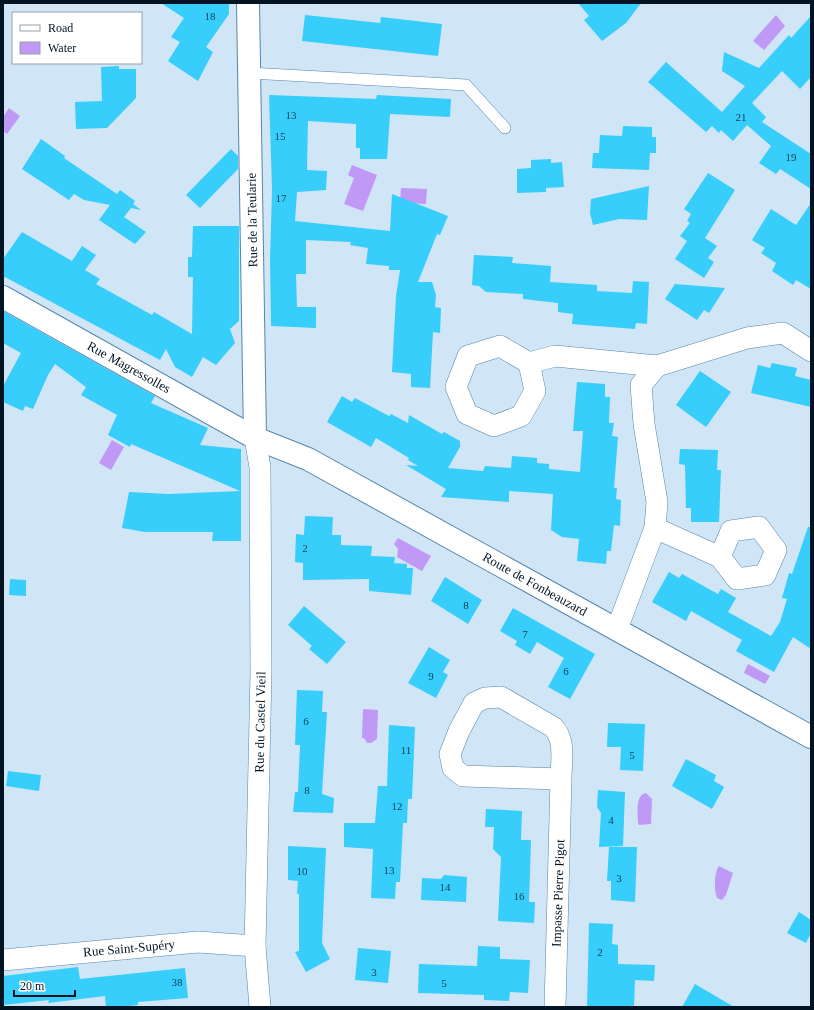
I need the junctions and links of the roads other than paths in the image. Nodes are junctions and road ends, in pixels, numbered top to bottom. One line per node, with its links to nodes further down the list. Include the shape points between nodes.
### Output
1 (248, 3): 2 (street, Rue de la Teularie)
2 (249, 73): 3 (lane, via 466,85); 8 (street, Rue de la Teularie)
3 (505, 128)
4 (3, 297): 8 (street, Rue Magressolles)
5 (811, 351): 7 (street, via 782,333 747,338)
6 (528, 363): 7 (street, via 555,356)
7 (657, 366): 9 (street, via 641,385 644,424 657,502)
8 (255, 438): 11 (street, Route de Fonbeauzard, via 308,459); 14 (street, Rue du Castel Vieil, via 260,467 261,672)
9 (655, 528): 10 (street); 11 (street)
10 (720, 557)
11 (617, 630): 12 (street, Route de Fonbeauzard)
12 (811, 736)
13 (561, 779): 13 (street, Impasse Pierre Pigot, via 562,745 559,734 553,727 501,697 485,698 474,703 450,754 454,768 464,776); 17 (street, Impasse Pierre Pigot)
14 (255, 946): 15 (street, Rue Saint-Supéry, via 198,942); 16 (street, Rue du Castel Vieil)
15 (3, 960)
16 (260, 1007)
17 (555, 1007)

